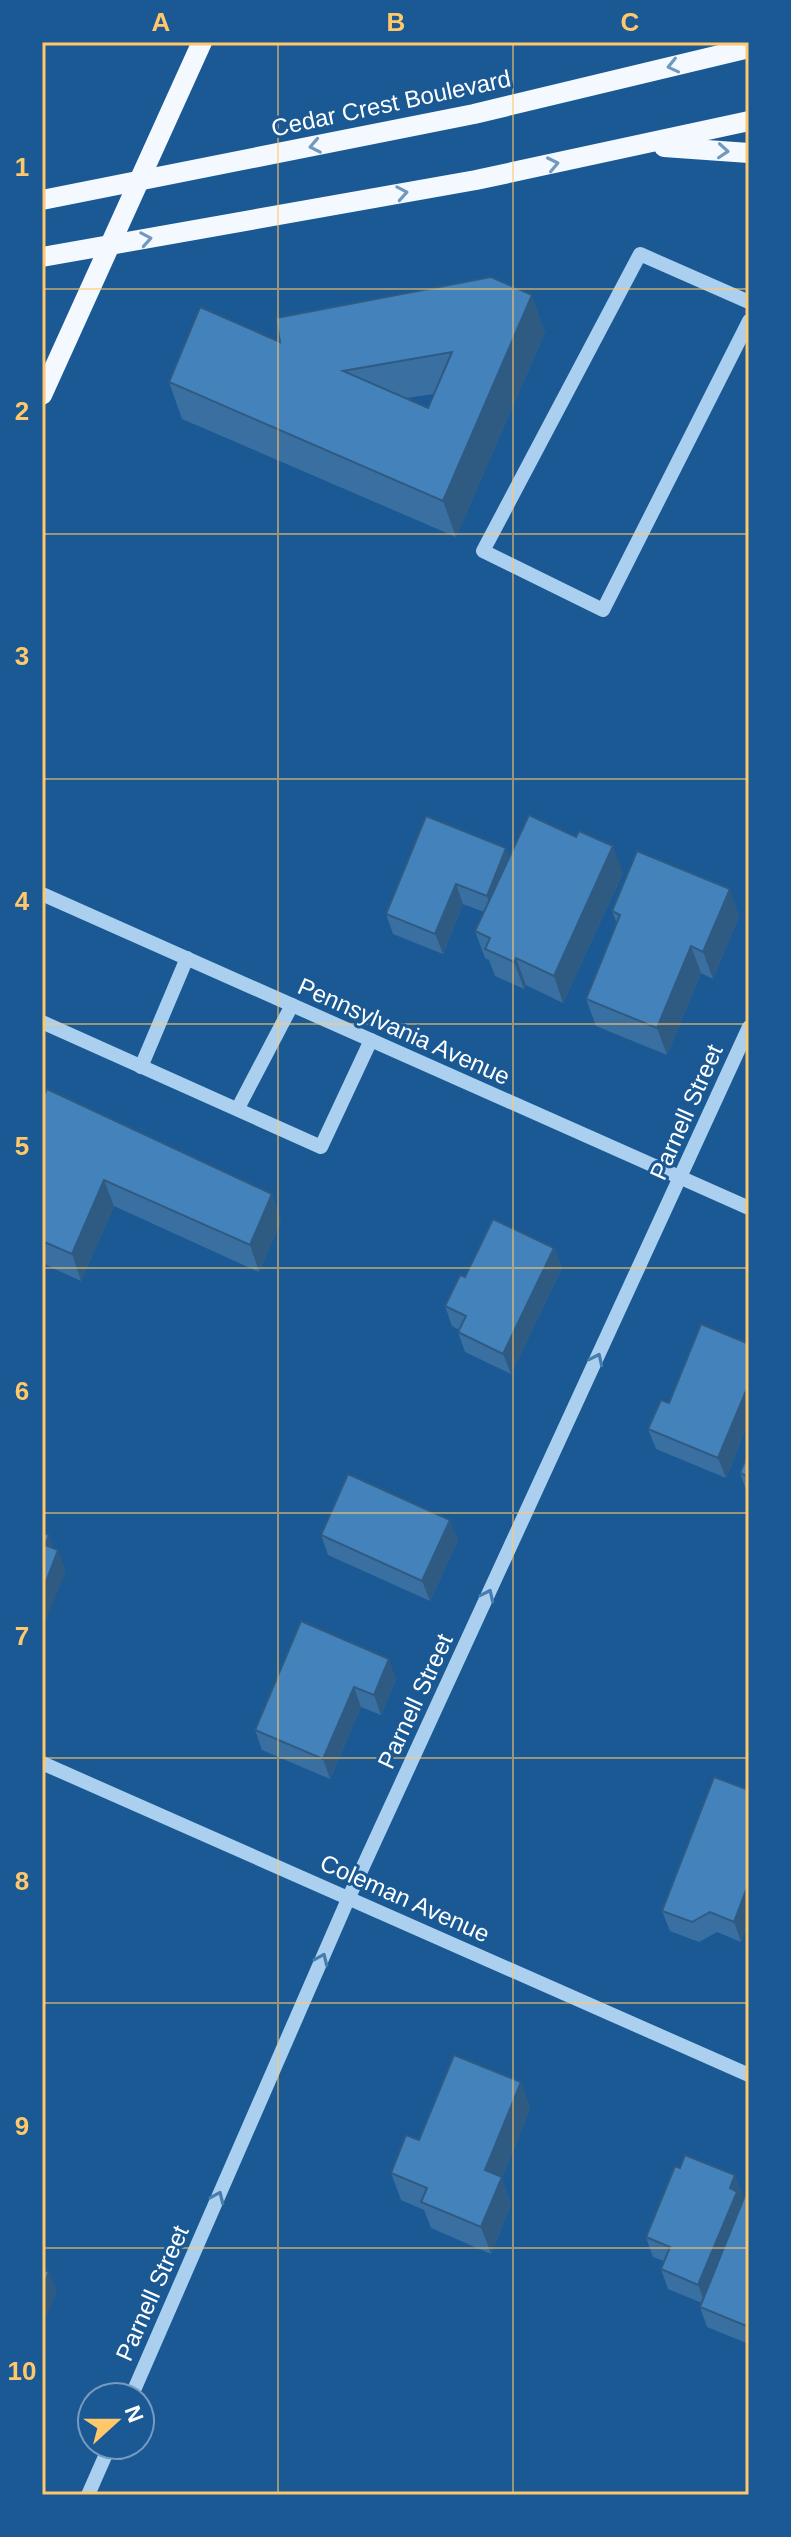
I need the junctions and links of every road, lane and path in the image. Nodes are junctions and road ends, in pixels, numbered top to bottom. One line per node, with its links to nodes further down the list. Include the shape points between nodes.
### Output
1 (202, 42): 10 (main road)
2 (749, 48): 6 (main road, Cedar Crest Boulevard, one-way to 6, via 474,114)
3 (749, 121): 4 (main road)
4 (640, 145): 5 (main road, one-way to 5); 7 (main road, one-way to 4, via 476,180)
5 (749, 153)
6 (42, 200)
7 (42, 257)
8 (749, 302): 9 (street, via 640,254 483,551 603,610)
9 (749, 321)
10 (42, 395)
11 (46, 895): 12 (street); 13 (street, Pennsylvania Avenue)
12 (42, 911)
13 (187, 958): 14 (street, Pennsylvania Avenue); 18 (street)
14 (292, 1005): 17 (street, Pennsylvania Avenue); 19 (street)
15 (42, 1022): 18 (street)
16 (749, 1027): 20 (street, Parnell Street)
17 (371, 1040): 19 (street, via 321,1147); 20 (street, Pennsylvania Avenue)
18 (141, 1067): 19 (street)
19 (238, 1108)
20 (681, 1178): 21 (street, Pennsylvania Avenue); 23 (street, Parnell Street, one-way to 20)
21 (749, 1208)
22 (42, 1763): 23 (street, Coleman Avenue)
23 (349, 1897): 24 (street, Coleman Avenue); 25 (street, Parnell Street, one-way to 23)
24 (749, 2075)
25 (138, 2381)
26 (103, 2461): 27 (street)
27 (88, 2495)

